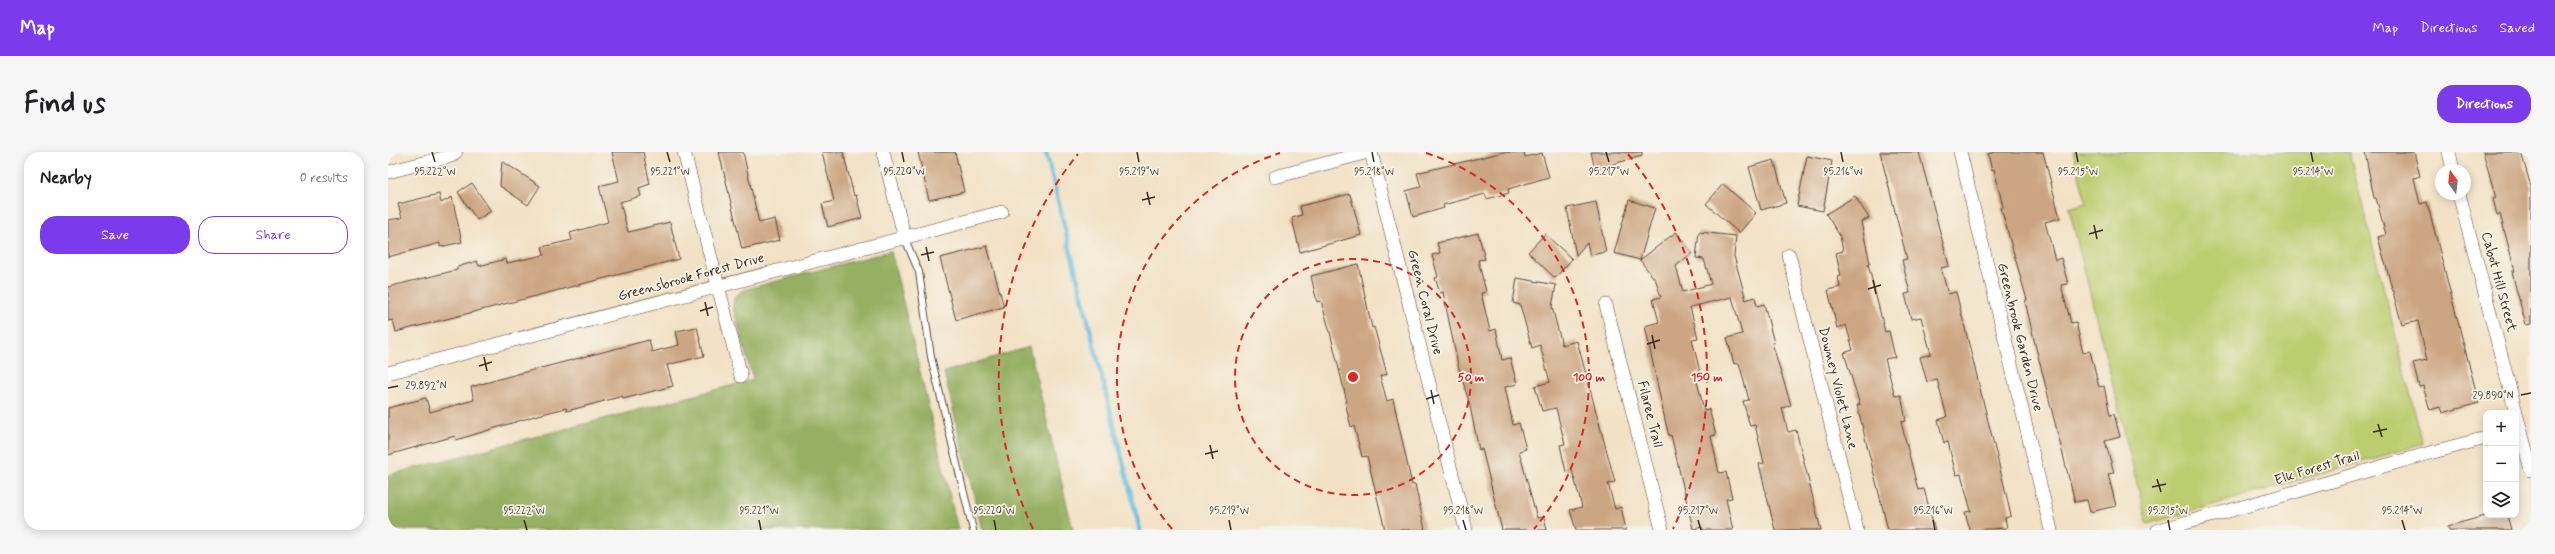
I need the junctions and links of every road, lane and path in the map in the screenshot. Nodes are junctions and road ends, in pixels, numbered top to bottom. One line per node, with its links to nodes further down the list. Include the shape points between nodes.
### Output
1 (456, 152): 8 (street, via 452,156)
2 (684, 152): 14 (street)
3 (883, 152): 12 (street)
4 (1369, 152): 9 (street); 22 (street, Green Coral Drive)
5 (1960, 152): 25 (street, Greenbrook Garden Drive)
6 (2449, 152): 7 (street)
7 (2452, 164)
8 (388, 172)
9 (1275, 177)
10 (2462, 200): 18 (street, Cabot Hill Street)
11 (1002, 212): 12 (street, Greensbrook Forest Drive)
12 (905, 239): 14 (street, Greensbrook Forest Drive); 21 (lane, via 919,272 931,357)
13 (1789, 254): 24 (street, Downey Violet Lane)
14 (717, 286): 16 (street, Greensbrook Forest Drive); 17 (street)
15 (1606, 305): 23 (street, Filaree Trail)
16 (388, 373)
17 (741, 376)
18 (2522, 428): 20 (street, Cabot Hill Street)
19 (2483, 439): 26 (street, Elk Forest Trail, via 2391,462 2256,504)
20 (2531, 470)
21 (973, 530)
22 (1466, 530)
23 (1662, 530)
24 (1857, 530)
25 (2051, 530)
26 (2158, 530)

